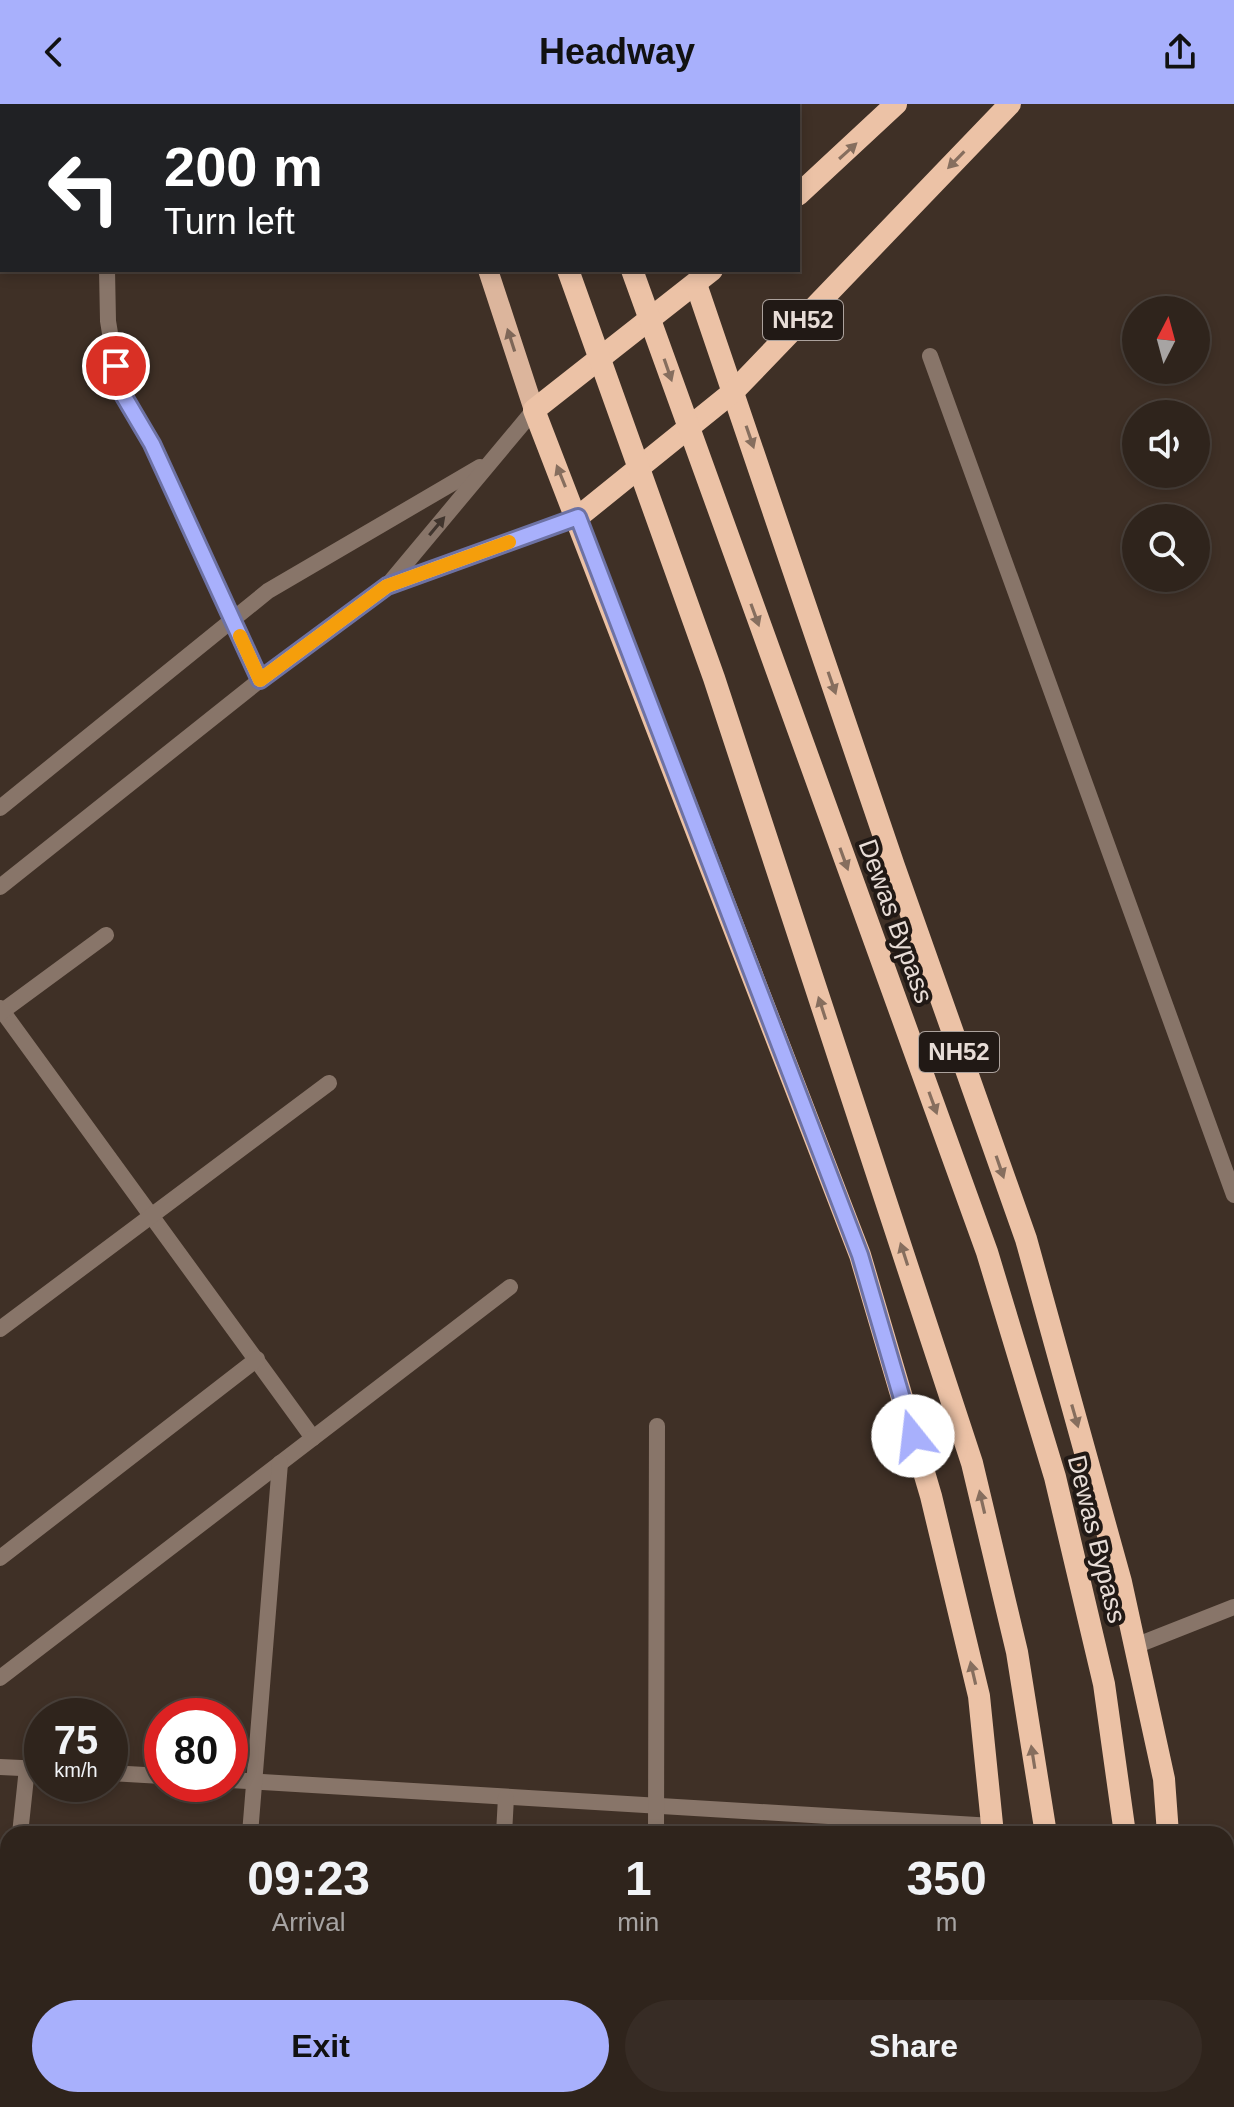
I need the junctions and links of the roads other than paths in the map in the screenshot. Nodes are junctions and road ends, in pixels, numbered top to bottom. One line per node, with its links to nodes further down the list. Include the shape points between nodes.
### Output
1 (896, 104): 3 (highway, one-way to 1)
2 (1010, 104): 10 (highway, NH52, one-way to 10)
3 (800, 193)
4 (107, 272): 15 (street, via 108,321 119,388 152,444)
5 (489, 272): 11 (main road, one-way to 5)
6 (569, 272): 47 (highway, one-way to 6, bridge, via 1017,1652 972,1463 714,678)
7 (633, 272): 48 (highway, Dewas Bypass, one-way to 48, bridge, via 987,1252 1059,1492 1104,1684)
8 (700, 275): 10 (highway, NH52); 11 (highway, NH52)
9 (930, 356): 22 (street)
10 (734, 391): 13 (highway, NH52); 32 (highway, NH52, one-way to 32, via 1026,1239)
11 (534, 410): 12 (street); 13 (highway, one-way to 11)
12 (492, 460): 14 (street, one-way to 12); 15 (street, via 268,591)
13 (578, 517): 14 (street); 46 (highway, one-way to 13, via 975,1681 931,1496 860,1255)
14 (387, 586): 16 (street)
15 (232, 620): 16 (street); 17 (street)
16 (260, 680): 18 (street)
17 (0, 808)
18 (0, 887)
19 (106, 935): 20 (street)
20 (1, 1011): 23 (street)
21 (329, 1083): 23 (street)
22 (1234, 1195)
23 (150, 1216): 25 (street); 26 (street)
24 (510, 1287): 28 (street)
25 (0, 1329)
26 (257, 1359): 28 (street); 30 (street)
27 (657, 1426): 40 (street)
28 (313, 1438): 29 (street)
29 (280, 1463): 33 (street); 37 (street)
30 (0, 1558)
31 (1234, 1607): 32 (street)
32 (1135, 1646): 49 (highway, NH52, via 1164,1779)
33 (0, 1678)
34 (0, 1767): 35 (street)
35 (24, 1768)
36 (248, 1781): 37 (street)
37 (254, 1781): 38 (street); 42 (street)
38 (506, 1797): 40 (street); 43 (street)
39 (27, 1802): 41 (street)
40 (656, 1806): 44 (street); 45 (street)
41 (22, 1826)
42 (251, 1826)
43 (504, 1826)
44 (656, 1826)
45 (937, 1826)
46 (993, 1826)
47 (1045, 1826)
48 (1124, 1826)
49 (1167, 1826)

